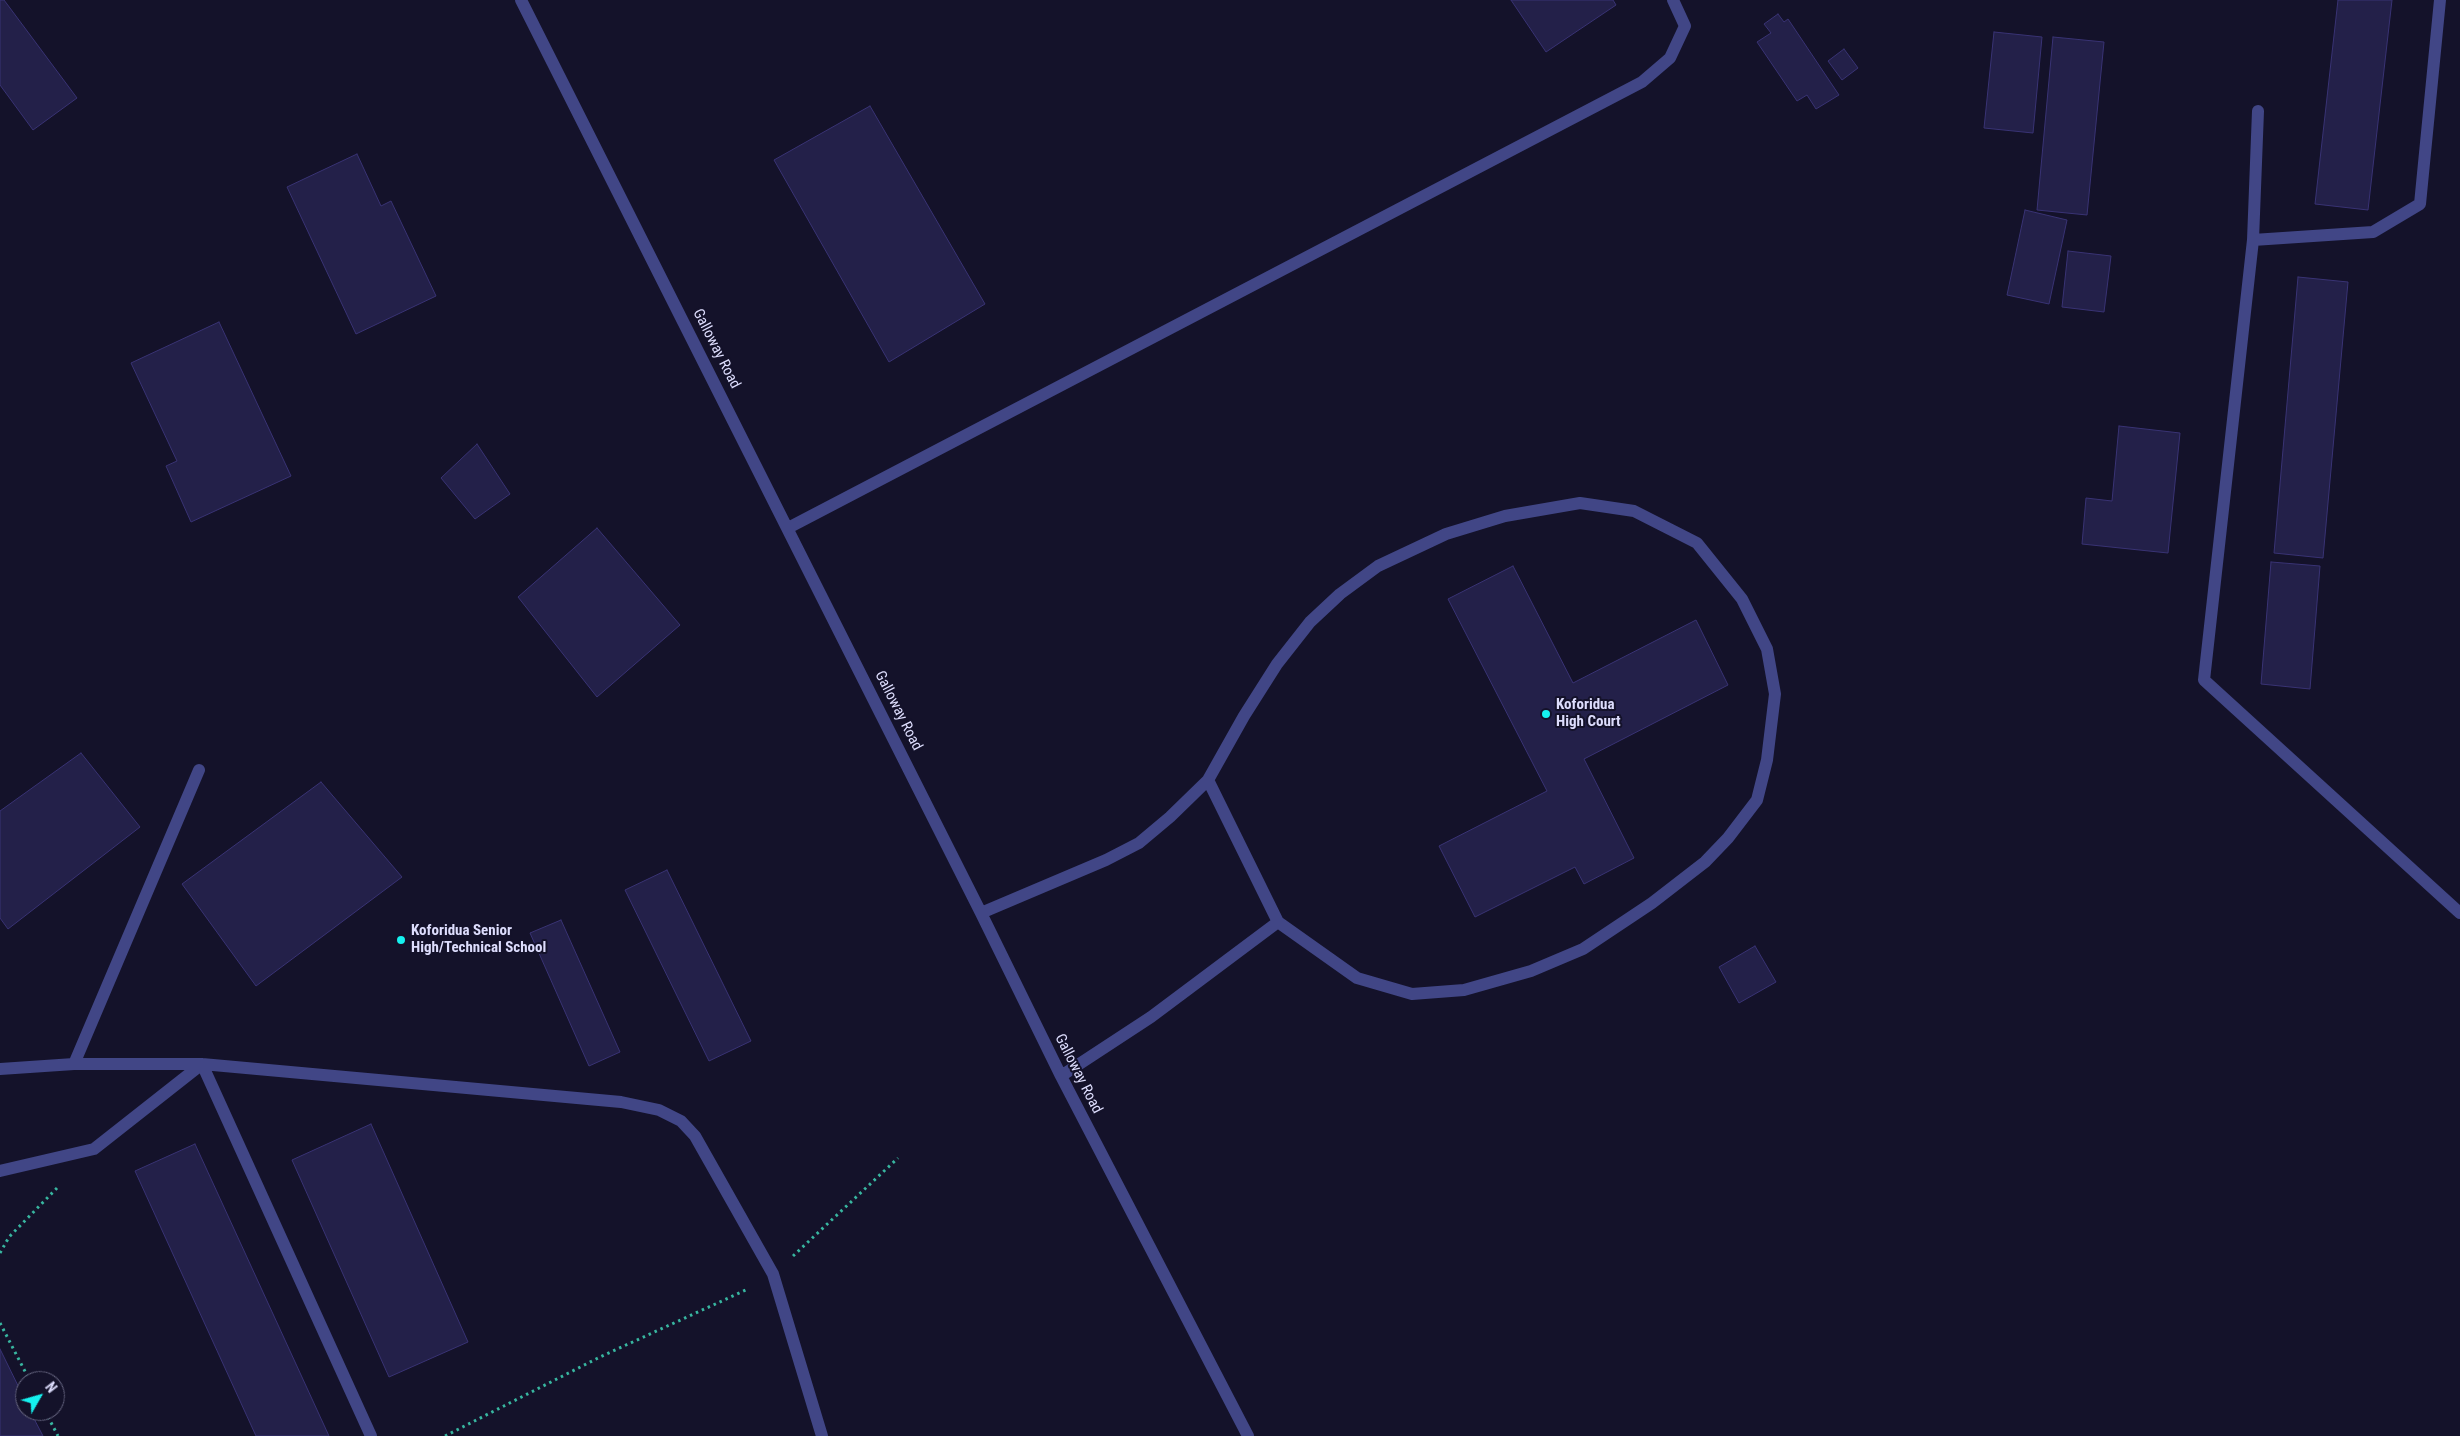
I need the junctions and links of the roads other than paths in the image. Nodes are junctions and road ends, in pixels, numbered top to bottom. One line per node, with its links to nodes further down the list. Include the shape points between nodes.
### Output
1 (521, 0): 6 (street, Galloway Road)
2 (1673, 0): 6 (street, via 1685,26 1670,58 1642,82)
3 (2440, 0): 5 (street, via 2420,204 2373,232)
4 (2258, 111): 5 (street)
5 (2253, 240): 10 (street, via 2204,680)
6 (788, 528): 9 (street, Galloway Road)
7 (199, 770): 12 (street)
8 (1208, 780): 9 (street, via 1139,843); 11 (street); 11 (street, via 1277,664 1310,622 1340,594 1378,566 1446,534 1504,516 1580,503 1634,511 1697,542 1742,599 1767,649 1775,694 1767,760 1757,800 1705,862 1652,903 1583,949 1531,971 1464,990 1412,994 1357,978)
9 (981, 913): 15 (street, Galloway Road)
10 (2460, 913)
11 (1278, 922): 15 (street, via 1151,1017)
12 (74, 1064): 13 (street); 14 (street)
13 (202, 1064): 16 (street, via 94,1149); 17 (street); 18 (street, via 621,1102 659,1110 681,1121 695,1136 773,1274)
14 (0, 1069)
15 (1061, 1076): 19 (street, Galloway Road)
16 (0, 1171)
17 (371, 1436)
18 (822, 1436)
19 (1248, 1436)

